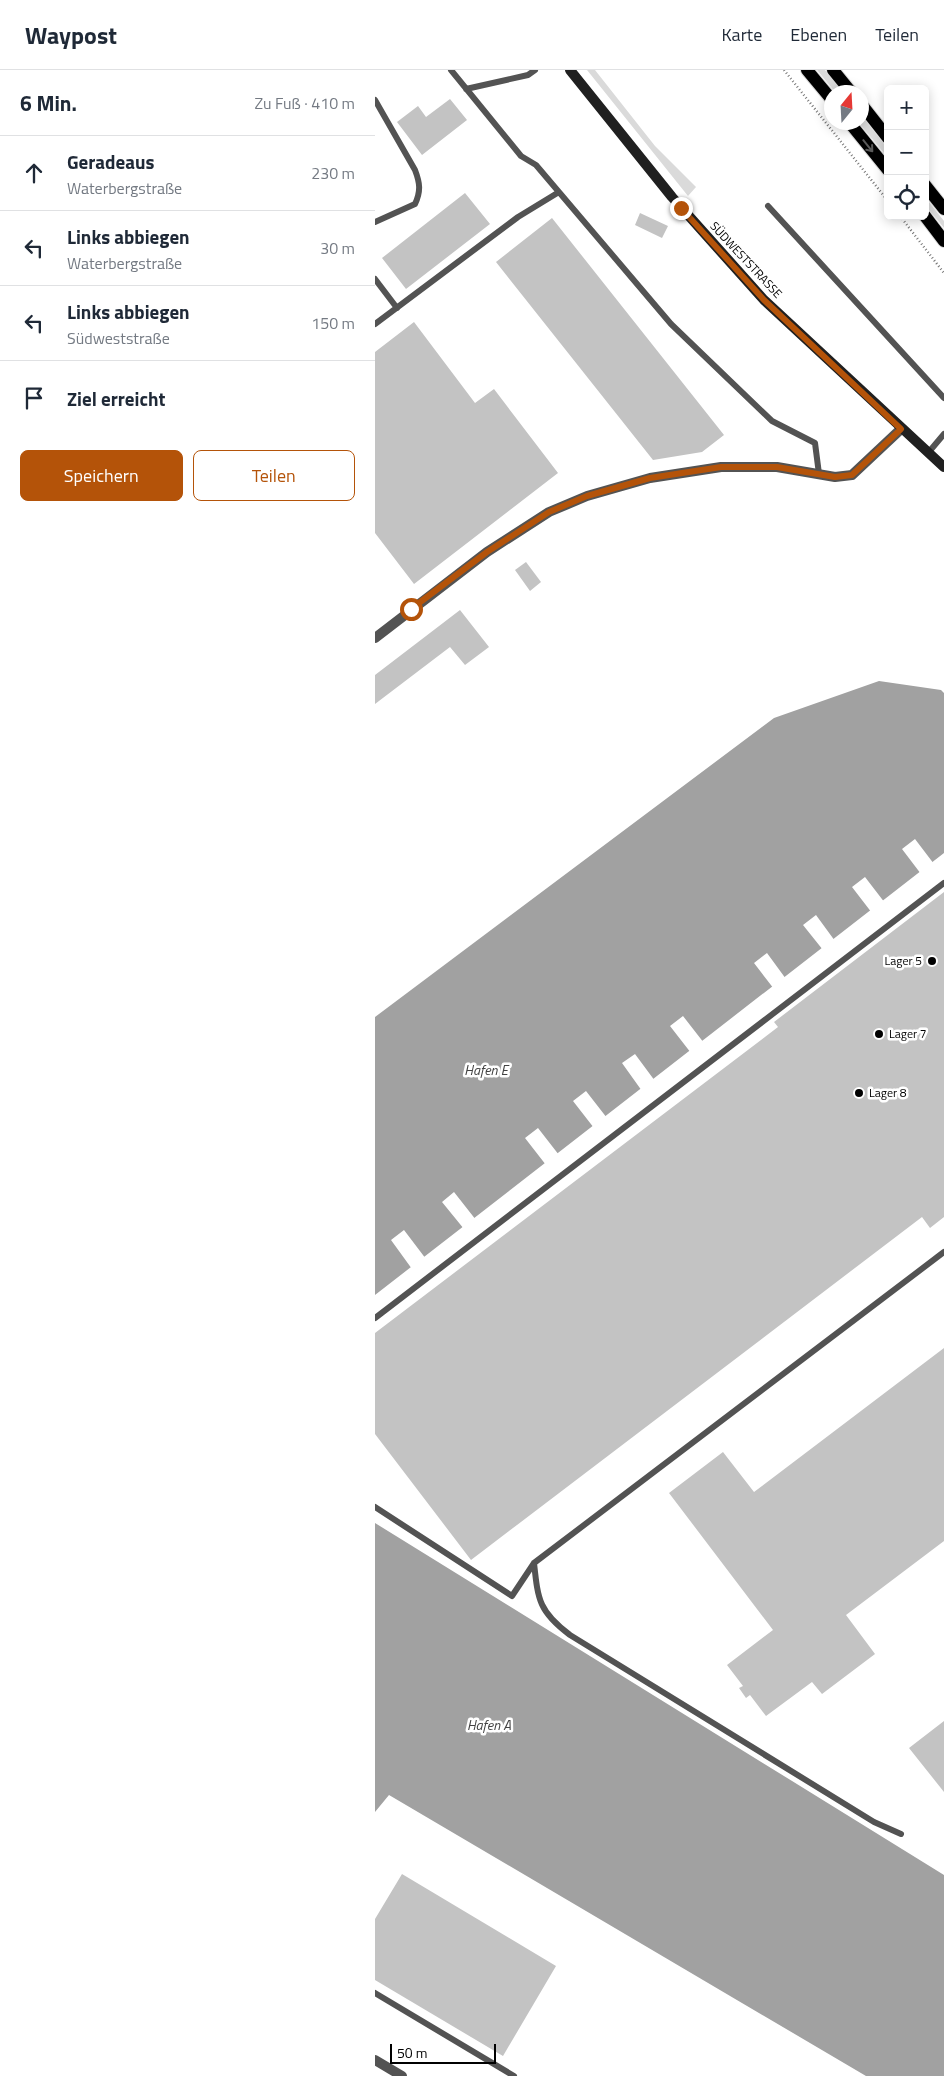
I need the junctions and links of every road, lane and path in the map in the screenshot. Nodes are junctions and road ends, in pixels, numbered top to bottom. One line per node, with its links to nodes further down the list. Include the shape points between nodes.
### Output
1 (451, 70): 8 (lane)
2 (535, 70): 8 (lane, via 528,76)
3 (570, 70): 29 (street, SÜDWESTSTRASSE, via 672,197 764,300)
4 (784, 70): 17 (path)
5 (807, 70): 9 (main road)
6 (833, 70): 7 (main road)
7 (845, 85)
8 (466, 89): 16 (lane, via 521,156 536,165)
9 (824, 91)
10 (375, 100): 22 (lane, via 415,170 420,193 415,204)
11 (869, 115): 13 (main road)
12 (856, 130): 14 (main road, one-way to 14)
13 (884, 133)
14 (884, 165)
15 (929, 190): 19 (main road)
16 (559, 192): 26 (lane, via 518,217); 33 (lane, via 671,324 772,421 815,443)
17 (884, 196)
18 (768, 206): 28 (lane)
19 (944, 209)
20 (903, 220): 24 (path)
21 (928, 220): 23 (main road)
22 (375, 222)
23 (944, 241)
24 (944, 272)
25 (375, 279): 26 (lane)
26 (397, 308): 27 (lane)
27 (375, 324)
28 (944, 398)
29 (901, 429): 31 (street, SÜDWESTSTRASSE); 33 (street, via 852,475 835,477)
30 (944, 434): 31 (lane)
31 (928, 453): 32 (street, SÜDWESTSTRASSE)
32 (944, 467)
33 (819, 474): 34 (street, via 777,467 721,467 650,478 587,496 549,512 487,552)
34 (375, 638)
35 (944, 882): 37 (lane)
36 (944, 1252): 39 (lane)
37 (375, 1318)
38 (375, 1507): 39 (lane, via 512,1596)
39 (534, 1563): 40 (lane, via 542,1607 570,1635 874,1822)
40 (901, 1834)
41 (375, 1993): 44 (lane)
42 (375, 2060): 43 (street)
43 (402, 2076)
44 (514, 2076)

